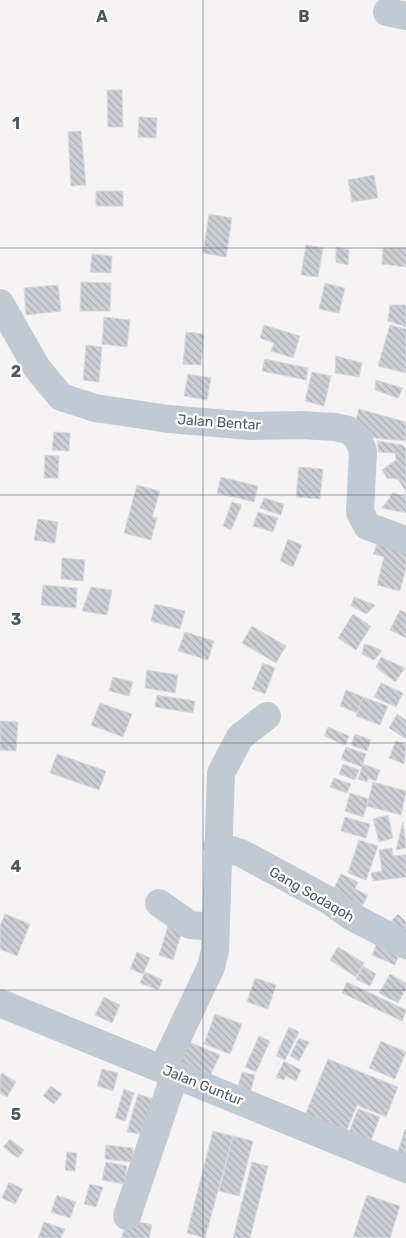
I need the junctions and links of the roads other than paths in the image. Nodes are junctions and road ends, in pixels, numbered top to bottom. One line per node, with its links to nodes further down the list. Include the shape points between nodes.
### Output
1 (0, 303): 2 (street, Jalan Bentar, via 37,368 61,397 95,408 169,419 348,430 357,437 363,451 360,512 367,526)
2 (406, 540)
3 (267, 716): 4 (street, via 240,738 225,762 221,773)
4 (217, 846): 6 (street); 7 (street, Gang Sodaqoh, via 241,853)
5 (159, 903): 6 (street, via 190,925)
6 (215, 927): 9 (street, via 212,967)
7 (406, 945)
8 (0, 1002): 9 (street, Jalan Guntur)
9 (169, 1071): 10 (street, Jalan Guntur); 11 (street)
10 (406, 1169)
11 (127, 1216)

